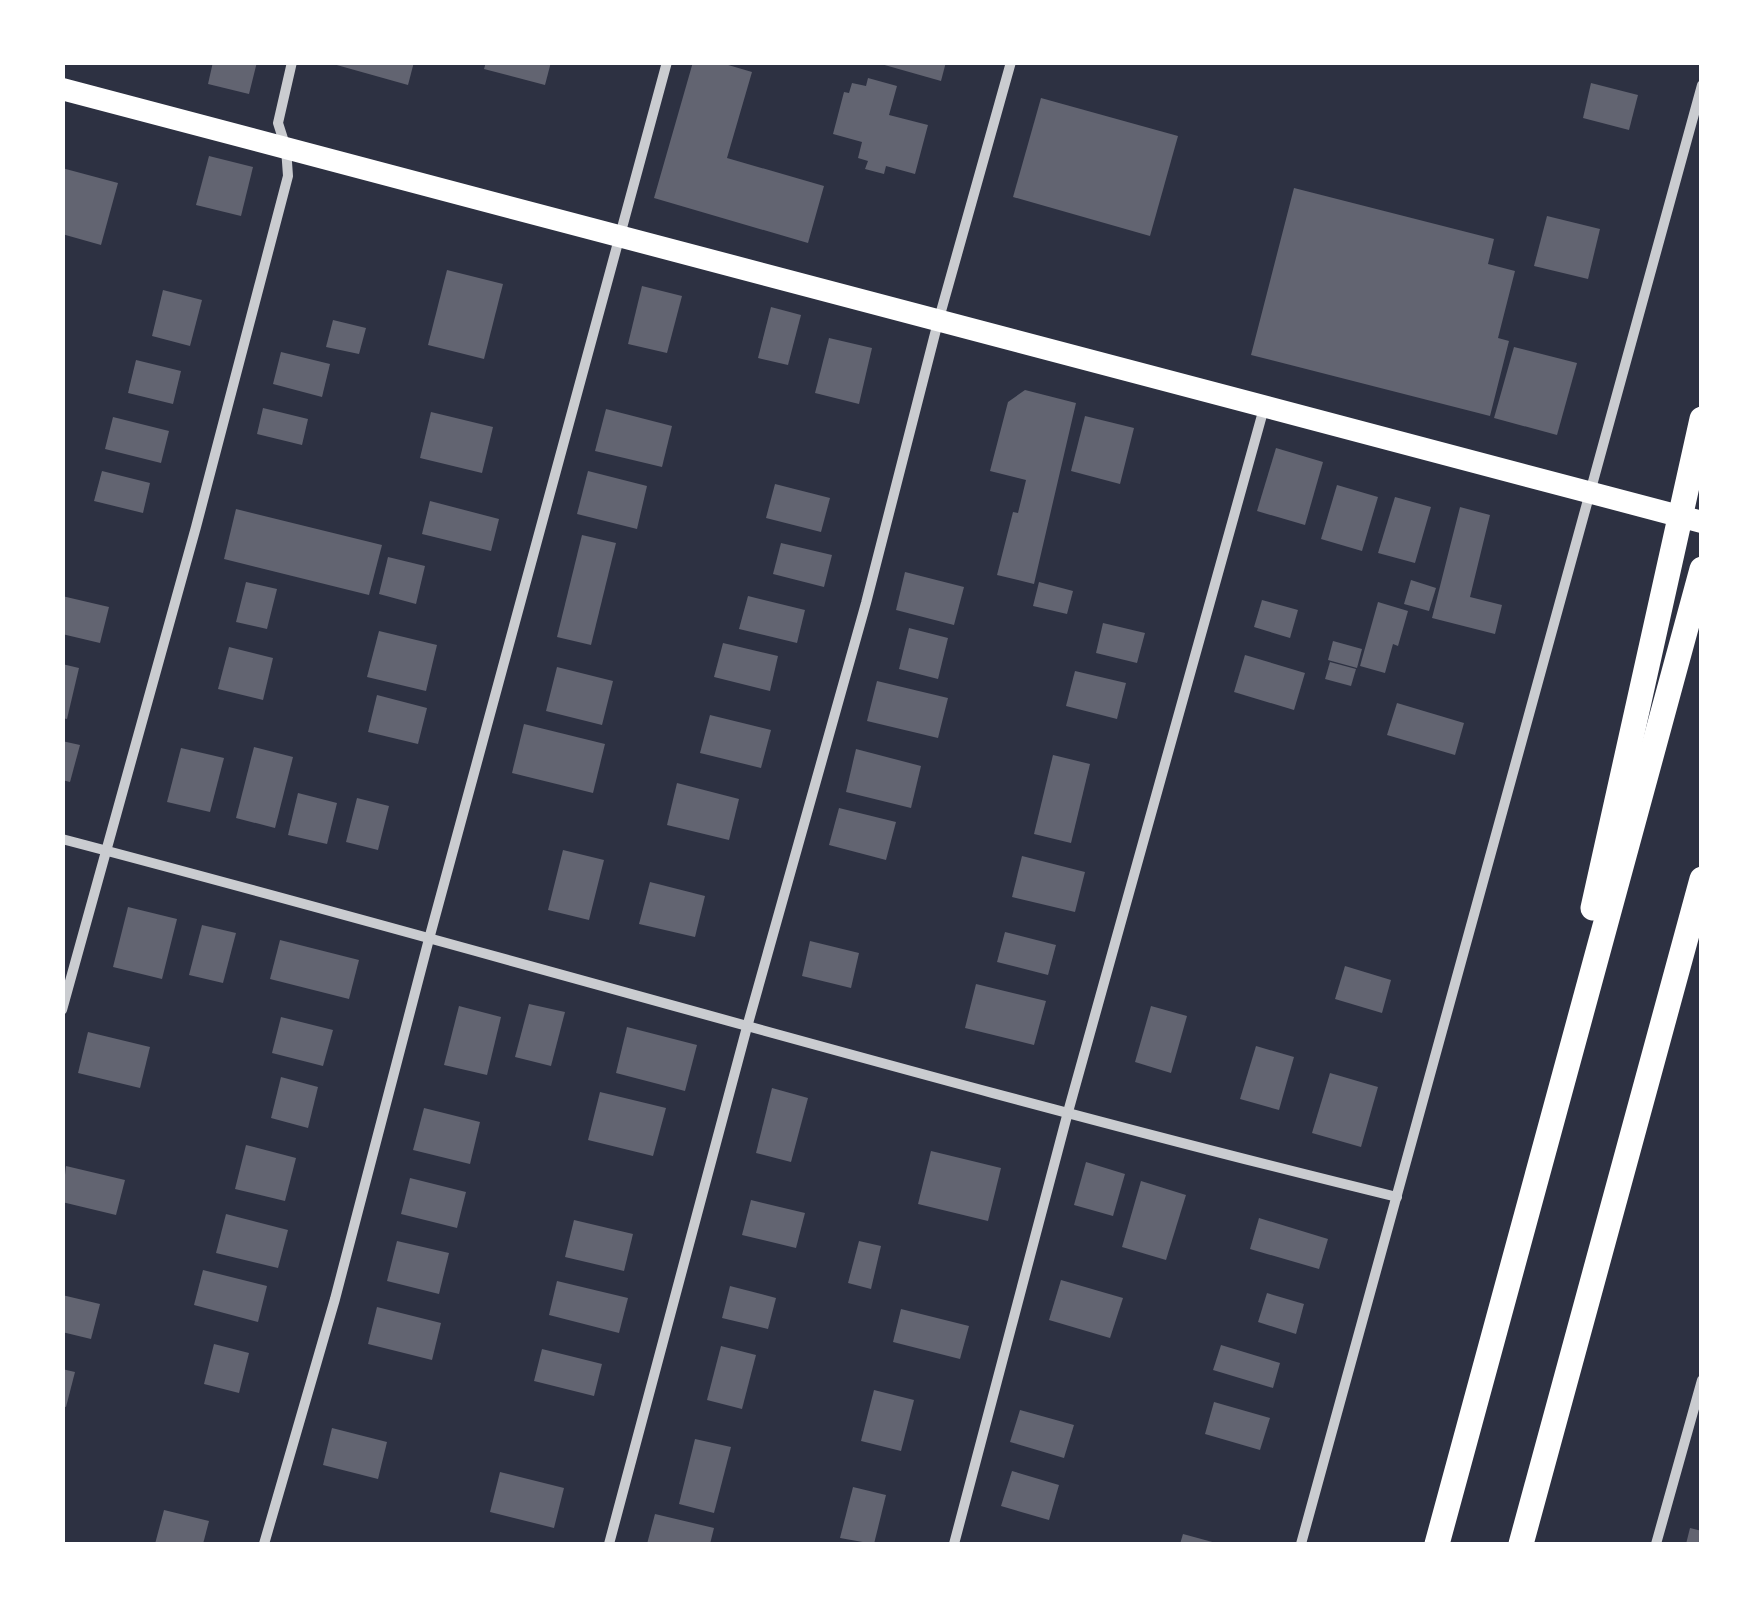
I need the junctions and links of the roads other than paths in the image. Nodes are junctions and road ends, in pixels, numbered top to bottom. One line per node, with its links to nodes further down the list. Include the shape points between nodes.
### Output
1 (292, 62): 6 (street, via 278,123)
2 (667, 62): 7 (street)
3 (1011, 62): 8 (street)
4 (1702, 85): 11 (street)
5 (62, 89): 6 (main road)
6 (286, 148): 7 (main road); 15 (street, via 288,176)
7 (620, 236): 8 (main road); 17 (street)
8 (938, 322): 9 (main road); 19 (street)
9 (1264, 406): 11 (main road); 20 (street)
10 (1702, 419): 22 (highway)
11 (1588, 491): 12 (main road); 21 (street)
12 (1702, 522)
13 (1702, 569): 22 (highway)
14 (62, 839): 15 (street)
15 (105, 850): 17 (street); 18 (street)
16 (1702, 880): 29 (highway)
17 (428, 939): 19 (street); 24 (street)
18 (62, 1010)
19 (747, 1028): 20 (street); 25 (street)
20 (1068, 1112): 21 (street); 26 (street)
21 (1396, 1198): 27 (street)
22 (1519, 1245): 28 (highway)
23 (1702, 1380): 30 (street)
24 (264, 1544)
25 (609, 1544)
26 (954, 1544)
27 (1301, 1544)
28 (1437, 1544)
29 (1520, 1544)
30 (1656, 1544)

